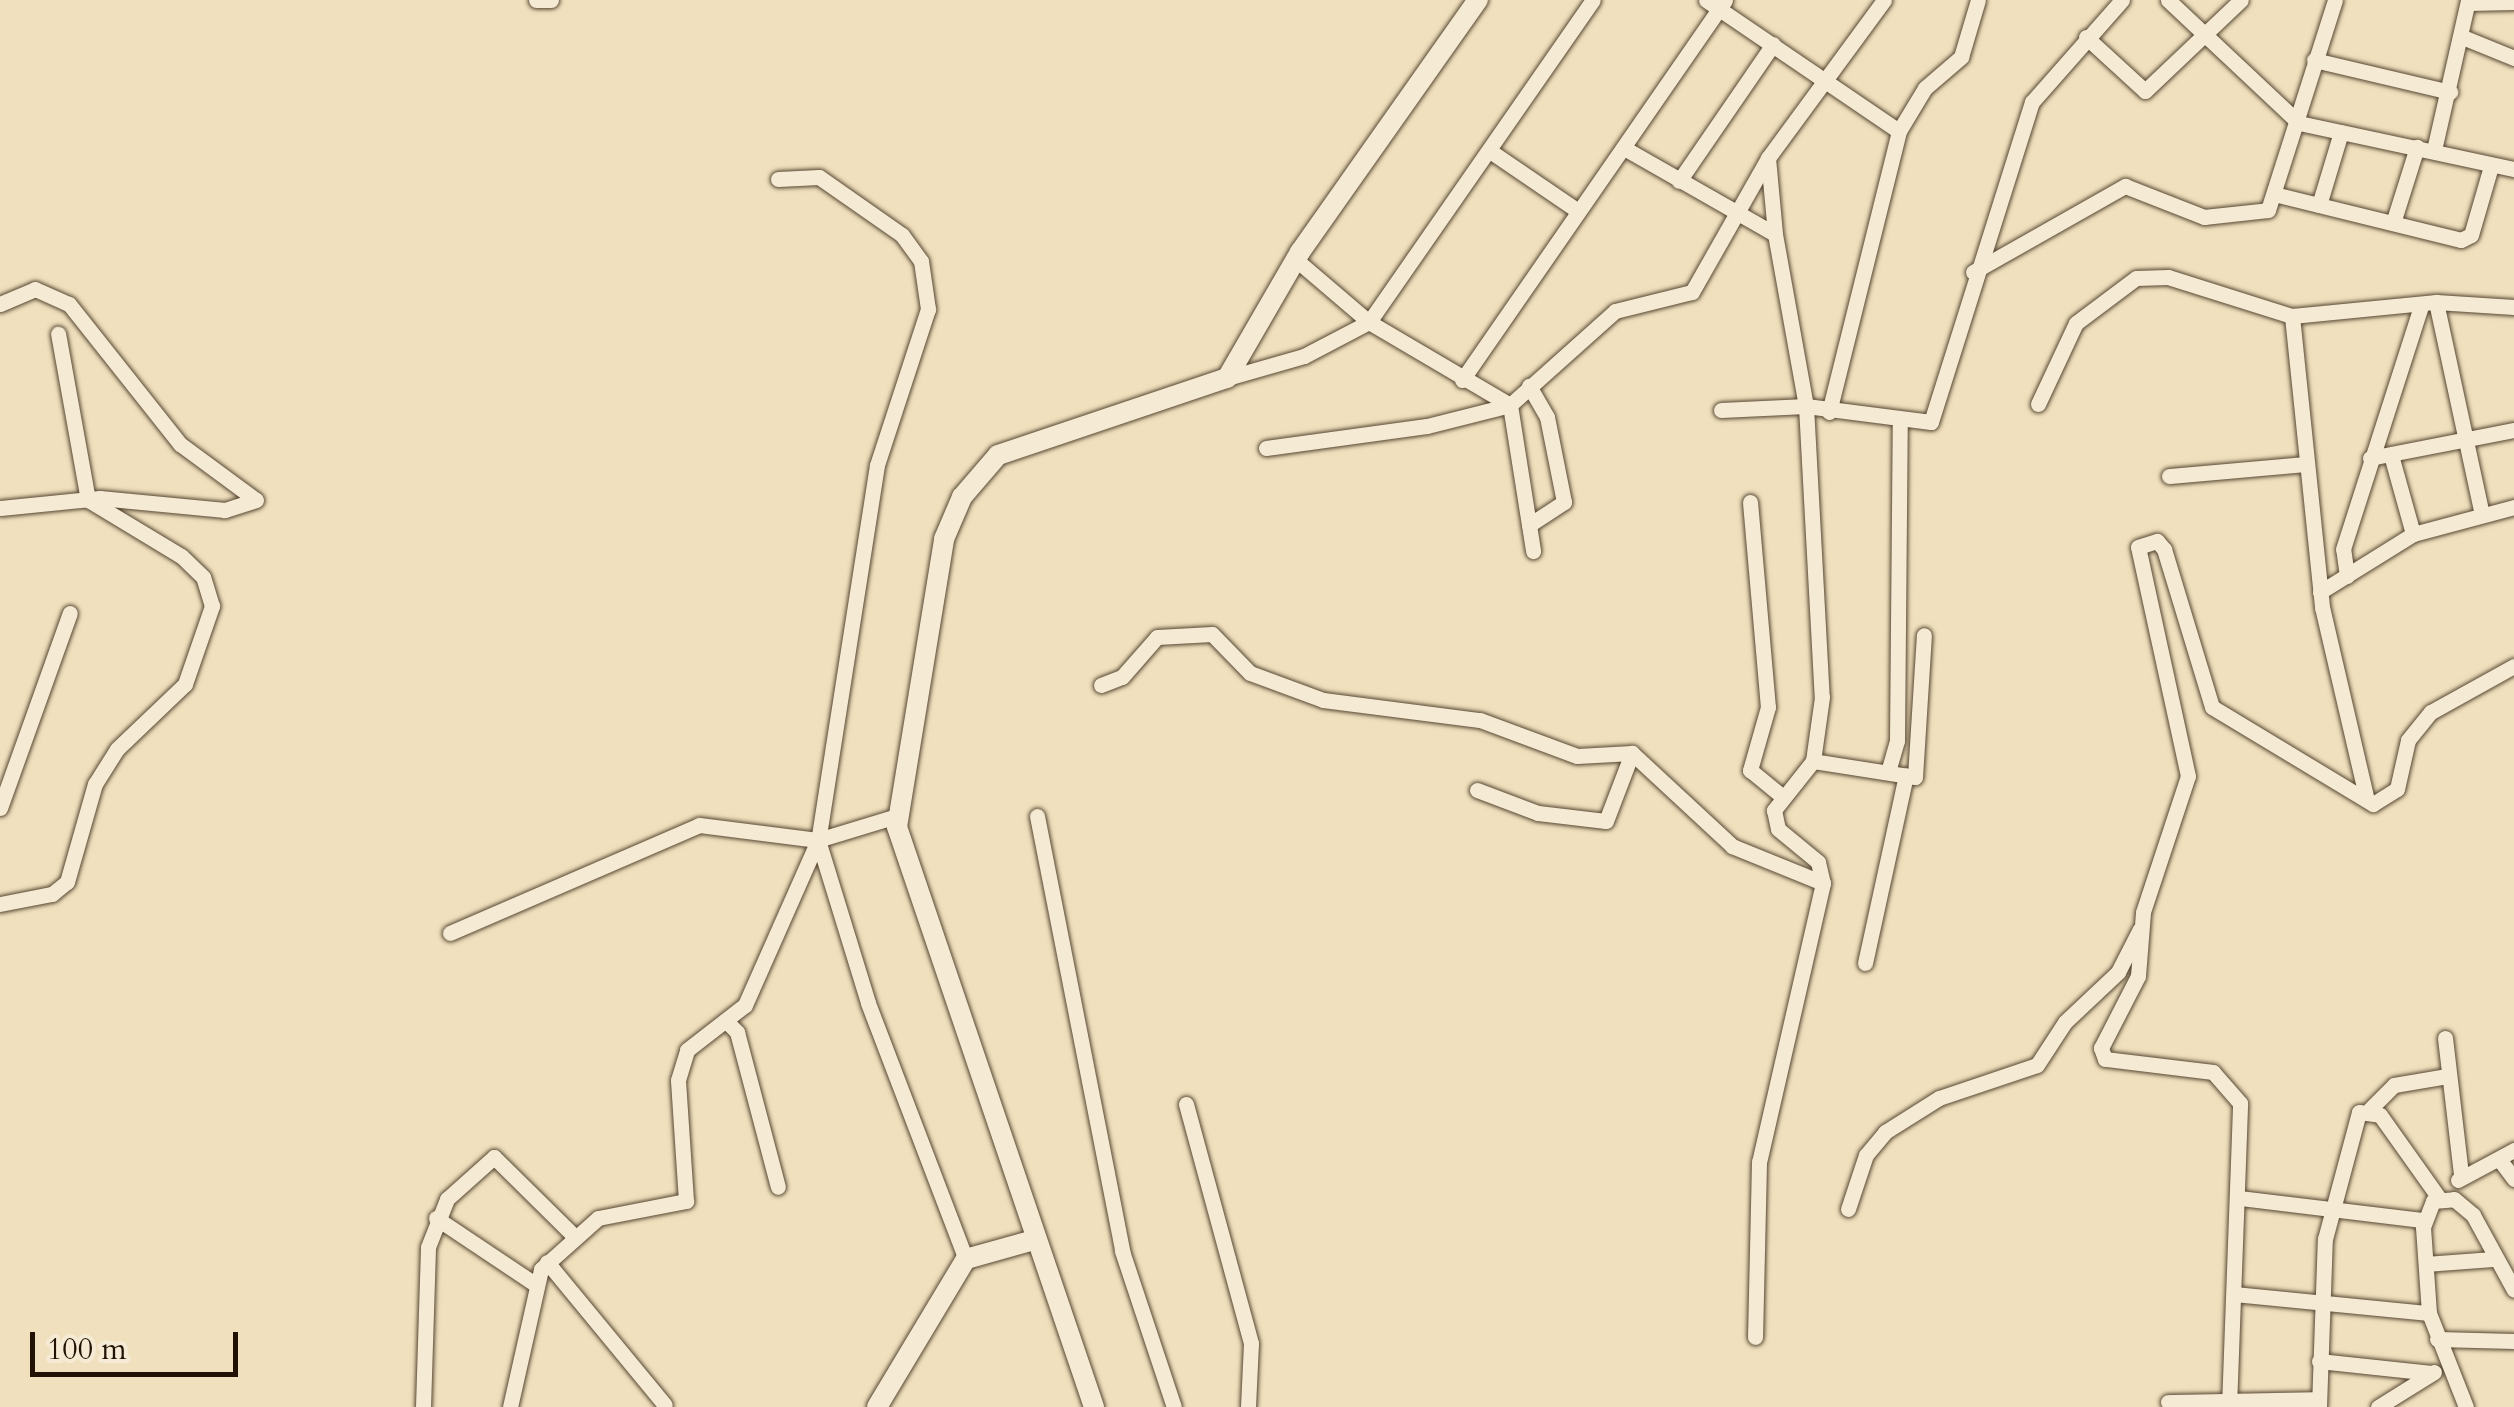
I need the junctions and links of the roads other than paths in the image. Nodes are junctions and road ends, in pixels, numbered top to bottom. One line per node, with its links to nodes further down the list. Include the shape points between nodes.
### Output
1 (536, 0): 2 (street)
2 (551, 0)
3 (1478, 0): 39 (street)
4 (1593, 0): 27 (street)
5 (1884, 0): 20 (street)
6 (1978, 0): 23 (street, via 1961,57 1926,88)
7 (2122, 0): 14 (street)
8 (2168, 0): 15 (street)
9 (2241, 0): 15 (street)
10 (2335, 0): 19 (street)
11 (2468, 1): 12 (street); 16 (street)
12 (2514, 2)
13 (1716, 3): 17 (street); 25 (street)
14 (2086, 37): 15 (street, via 2146,91); 40 (street, via 2032,102)
15 (2207, 38): 22 (street)
16 (2465, 38): 18 (street); 21 (street)
17 (1773, 44): 20 (street); 32 (street)
18 (2514, 58)
19 (2314, 60): 21 (street); 22 (street)
20 (1828, 80): 23 (street); 28 (street)
21 (2450, 92): 26 (street)
22 (2299, 123): 24 (street); 33 (street)
23 (1899, 131): 54 (street)
24 (2341, 132): 26 (street); 34 (street)
25 (1624, 148): 32 (street); 35 (street)
26 (2426, 148): 29 (street); 37 (street)
27 (1490, 152): 35 (street); 45 (street)
28 (1768, 158): 36 (street); 38 (street)
29 (2491, 166): 30 (street); 37 (street, via 2468,239)
30 (2514, 170)
31 (778, 179): 87 (street, via 819,177 902,235 921,261 928,309 876,465)
32 (1679, 180): 36 (street)
33 (2278, 195): 34 (street); 40 (street, via 2268,210 2204,217 2125,186)
34 (2319, 205): 37 (street)
35 (1578, 212): 48 (street)
36 (1739, 216): 38 (street); 49 (street, via 1692,292 1616,310)
37 (2393, 224)
38 (1775, 234): 52 (street)
39 (1301, 264): 45 (street); 47 (street)
40 (1974, 272): 55 (street, via 1931,422)
41 (0, 304): 63 (street, via 36,289 70,304 180,444 256,500 225,510)
42 (2428, 304): 43 (street); 44 (street); 57 (street); 60 (street)
43 (2514, 307)
44 (2292, 316): 51 (street, via 2168,277 2136,278 2076,324); 61 (street)
45 (1369, 322): 47 (street, via 1304,356); 48 (street)
46 (58, 334): 63 (street)
47 (1227, 378): 85 (street, via 1014,447 973,479 944,540)
48 (1462, 380): 50 (street)
49 (1529, 386): 50 (street); 68 (street, via 1547,417 1564,502)
50 (1510, 404): 58 (street, via 1428,426); 68 (street)
51 (2038, 404)
52 (1806, 406): 53 (street); 54 (street); 78 (street, via 1822,698)
53 (1721, 410)
54 (1829, 412): 55 (street)
55 (1900, 420): 79 (street, via 1897,742)
56 (2514, 430): 57 (street)
57 (2465, 438): 59 (street); 67 (street)
58 (1266, 448)
59 (2391, 455): 60 (street); 69 (street)
60 (2370, 458): 71 (street, via 2343,549)
61 (2306, 464): 62 (street); 72 (street)
62 (2169, 476)
63 (88, 500): 66 (street); 89 (street, via 180,556 204,577 212,606 185,684 117,749 95,784 67,882 52,894)
64 (1750, 502): 82 (street, via 1768,707 1750,770)
65 (2514, 507): 67 (street)
66 (0, 508)
67 (2482, 515): 69 (street)
68 (1529, 525): 70 (street)
69 (2413, 534): 71 (street)
70 (1533, 551)
71 (2346, 576): 72 (street)
72 (2320, 592): 83 (street)
73 (70, 613): 84 (street)
74 (1924, 635): 80 (street, via 1919,765 1916,777)
75 (2514, 666): 83 (street, via 2432,712 2408,740 2393,794)
76 (1101, 685): 77 (street, via 1122,677 1157,638 1190,631 1220,638 1250,674 1323,700 1480,720 1561,754)
77 (1632, 753): 81 (street, via 1606,821 1538,813); 88 (street, via 1732,846)
78 (1814, 761): 79 (street); 82 (street)
79 (1888, 772): 80 (street)
80 (1906, 776): 92 (street)
81 (1476, 790)
82 (1783, 797): 88 (street, via 1774,810 1778,829 1818,862)
83 (2367, 800): 90 (street, via 2212,707 2164,549 2146,541 2136,556 2188,776)
84 (0, 808)
85 (897, 816): 87 (street); 110 (street)
86 (1037, 816): 133 (street, via 1122,1251)
87 (818, 840): 91 (street, via 708,823); 93 (street, via 746,1005); 111 (street, via 868,1003)
88 (1823, 884): 120 (street, via 1759,1162)
89 (0, 904)
90 (2142, 925): 103 (street, via 2138,976 2102,1054 2213,1072 2230,1086 2244,1125); 106 (street, via 2118,972 2065,1022 2037,1065 1939,1098 1885,1132 1866,1155)
91 (450, 933)
92 (1865, 962)
93 (726, 1021): 102 (street, via 737,1032); 109 (street, via 688,1050 678,1080 686,1201 660,1213 607,1215)
94 (2445, 1038): 95 (street)
95 (2446, 1076): 97 (street, via 2394,1085); 100 (street)
96 (1186, 1104): 134 (street, via 1251,1343)
97 (2370, 1110): 104 (street); 105 (street, via 2349,1123)
98 (2514, 1150): 99 (street)
99 (2499, 1159): 100 (street); 101 (street)
100 (2461, 1175): 104 (street)
101 (2514, 1178)
102 (778, 1187)
103 (2240, 1198): 105 (street); 117 (street)
104 (2444, 1198): 108 (street); 112 (street, via 2478,1222)
105 (2331, 1207): 108 (street); 118 (street)
106 (1848, 1209)
107 (436, 1218): 109 (street, via 490,1156); 115 (street); 129 (street)
108 (2423, 1220): 114 (street)
109 (575, 1238): 113 (street)
110 (1034, 1240): 111 (street); 132 (street)
111 (966, 1259): 131 (street)
112 (2492, 1259): 114 (street); 116 (street)
113 (548, 1262): 115 (street); 128 (street)
114 (2426, 1264): 119 (street)
115 (535, 1284): 130 (street)
116 (2514, 1290)
117 (2234, 1294): 118 (street); 127 (street)
118 (2318, 1304): 119 (street); 123 (street)
119 (2429, 1313): 121 (street)
120 (1755, 1337)
121 (2436, 1339): 122 (street); 124 (street)
122 (2514, 1341)
123 (2319, 1362): 124 (street); 126 (street)
124 (2440, 1371): 135 (street); 136 (street)
125 (2168, 1402): 127 (street)
126 (2319, 1403): 127 (street)
127 (2229, 1404)
128 (665, 1405)
129 (423, 1407)
130 (510, 1407)
131 (877, 1407)
132 (1094, 1407)
133 (1174, 1407)
134 (1248, 1407)
135 (2378, 1407)
136 (2466, 1407)

